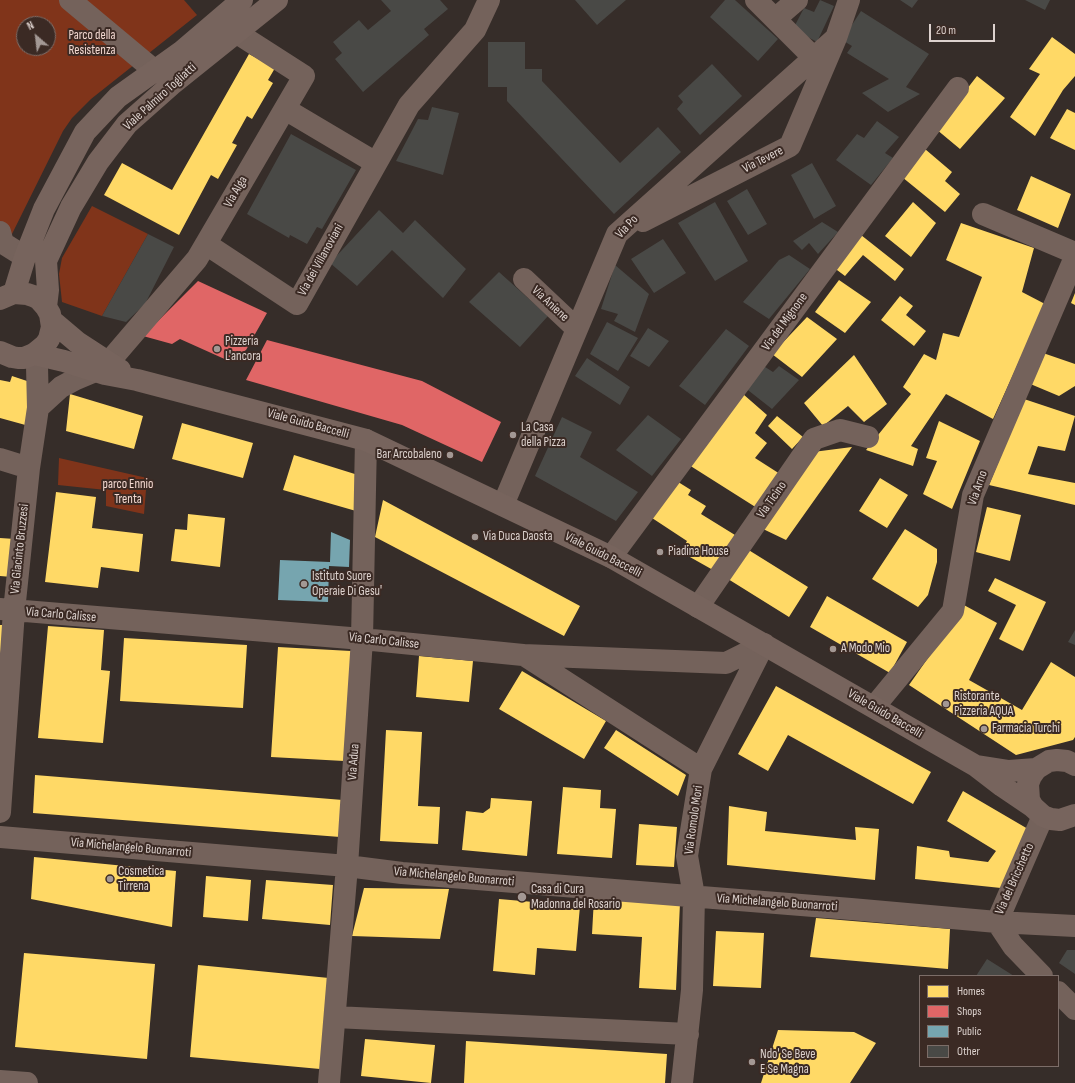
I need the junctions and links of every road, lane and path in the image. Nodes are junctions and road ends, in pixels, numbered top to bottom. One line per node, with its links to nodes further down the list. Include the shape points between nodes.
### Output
1 (70, 0): 12 (street)
2 (242, 0): 12 (main road, Viale Palmiro Togliatti)
3 (277, 0): 9 (main road, Viale Palmiro Togliatti)
4 (489, 0): 15 (street, Via dei Villanoviani, via 475,30 409,106)
5 (756, 0): 8 (street)
6 (797, 0): 8 (street)
7 (849, 0): 10 (street, Via Tevere)
8 (775, 19): 11 (street)
9 (237, 33): 14 (street, Via Alga, via 304,76); 25 (main road, Viale Palmiro Togliatti, via 171,85 127,124 98,162 71,207 46,261)
10 (836, 38): 11 (street, Via Po); 18 (street, Via Tevere, via 790,146)
11 (814, 58): 18 (street, Via Po)
12 (155, 71): 21 (main road, Viale Palmiro Togliatti, via 118,97 85,132 44,209)
13 (958, 88): 36 (street, Via del Mignone)
14 (285, 109): 15 (street); 19 (street, Via Alga)
15 (376, 163): 19 (street, Via dei Villanoviani, via 297,304)
16 (983, 214): 20 (street)
17 (0, 232): 21 (street, via 3,243)
18 (617, 234): 26 (street, Via Po)
19 (206, 244): 29 (street, Via Alga, via 197,259)
20 (1075, 253)
21 (25, 257): 24 (main road, Viale Palmiro Togliatti)
22 (1075, 257): 42 (street, Via Arno, via 973,495 953,611)
23 (524, 279): 26 (street, Via Aniene)
24 (7, 296): 25 (main road, Viale Guido Baccelli, via 33,296 39,299)
25 (49, 314): 28 (main road, via 49,339); 29 (main road, Viale Guido Baccelli)
26 (577, 329): 35 (street, Via Po)
27 (0, 352): 28 (main road, Viale Guido Baccelli, via 18,358)
28 (34, 354): 29 (main road, Viale Guido Baccelli); 30 (street, Via Giacinto Bruzzesi, via 37,366)
29 (102, 367): 30 (street, via 61,388); 32 (main road, Viale Guido Baccelli, via 137,380)
30 (38, 408): 34 (street, Via Giacinto Bruzzesi)
31 (868, 437): 37 (street, Via Ticino, via 840,430 814,439)
32 (366, 440): 35 (main road, Viale Guido Baccelli); 39 (street, Via Adua)
33 (0, 459): 34 (street)
34 (29, 468): 38 (street, Via Giacinto Bruzzesi)
35 (503, 505): 36 (main road, Viale Guido Baccelli)
36 (611, 557): 37 (main road, Viale Guido Baccelli)
37 (698, 607): 40 (main road, Viale Guido Baccelli)
38 (7, 610): 39 (street, Via Carlo Calisse); 47 (street, Via Giacinto Bruzzesi)
39 (362, 639): 41 (street, Via Carlo Calisse); 51 (street, Via Adua)
40 (764, 644): 41 (street, Via Carlo Calisse, via 726,663); 42 (main road, Viale Guido Baccelli); 45 (street, Via Romolo Mori)
41 (524, 655): 45 (street)
42 (874, 707): 44 (main road, Viale Guido Baccelli)
43 (1072, 759): 46 (main road, Viale Guido Baccelli, via 1049,761)
44 (976, 766): 46 (main road, Viale Guido Baccelli, via 1009,770); 48 (main road, Viale Guido Baccelli)
45 (701, 769): 52 (street, Via Romolo Mori, via 687,856)
46 (1036, 769): 48 (main road, via 1028,784 1029,800)
47 (0, 812)
48 (1038, 812): 49 (main road, Viale Guido Baccelli, via 1051,820); 53 (street, Via del Bricchetto)
49 (1072, 820)
50 (0, 837): 51 (street, Via Michelangelo Buonarroti)
51 (347, 866): 52 (street, Via Michelangelo Buonarroti, via 402,873); 58 (street, Via Adua)
52 (694, 896): 53 (street, Via Michelangelo Buonarroti); 59 (street, Via Romolo Mori, via 692,990)
53 (997, 922): 54 (street, Via Michelangelo Buonarroti); 55 (street, Via del Bricchetto, via 1013,946)
54 (1075, 926)
55 (1041, 975)
56 (1059, 993): 57 (street)
57 (1075, 1009)
58 (335, 1017): 59 (street); 62 (street, Via Adua)
59 (688, 1034): 63 (street, Via Romolo Mori)
60 (0, 1081): 61 (street)
61 (27, 1083)
62 (329, 1083)
63 (682, 1083)

